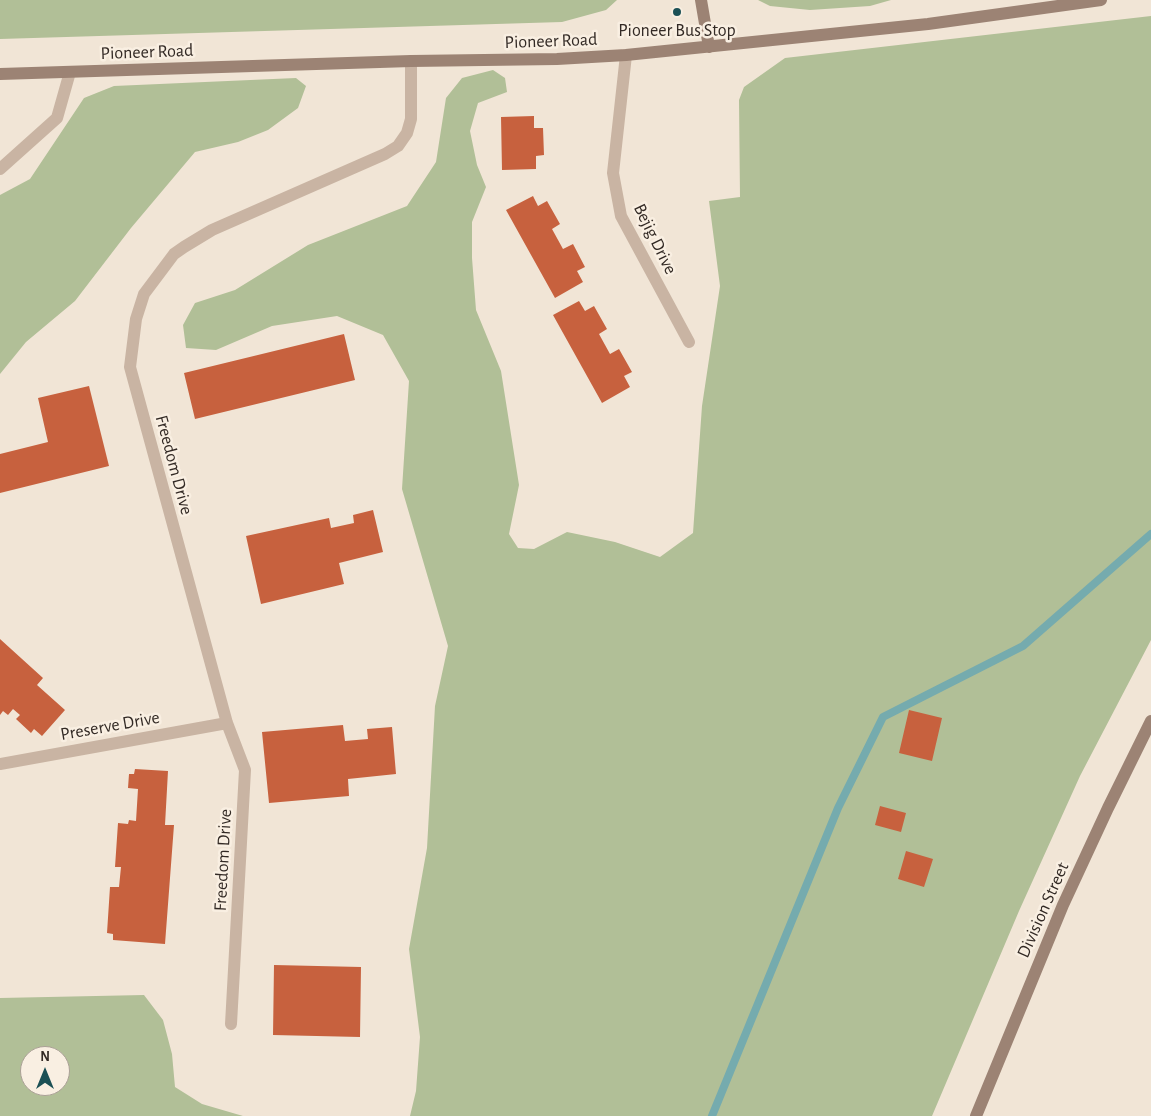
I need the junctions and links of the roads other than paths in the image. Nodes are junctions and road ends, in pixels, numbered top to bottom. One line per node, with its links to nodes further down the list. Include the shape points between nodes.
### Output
1 (701, 0): 3 (street)
2 (1101, 0): 3 (street, Pioneer Road, via 928,24)
3 (709, 47): 4 (street, Pioneer Road)
4 (626, 55): 5 (street, Pioneer Road); 9 (street, Bejig Drive, via 613,173 621,216)
5 (411, 61): 6 (street, Pioneer Road); 11 (street, Freedom Drive, via 411,119 398,146 212,230 184,247 174,254 144,294 136,319 130,367)
6 (70, 72): 7 (street, Pioneer Road); 8 (street, via 57,118)
7 (0, 74)
8 (0, 169)
9 (688, 342)
10 (1151, 721): 14 (street, Division Street, via 1063,905)
11 (227, 723): 12 (street, Preserve Drive); 13 (street, Freedom Drive, via 245,770)
12 (0, 764)
13 (231, 1024)
14 (976, 1116)

